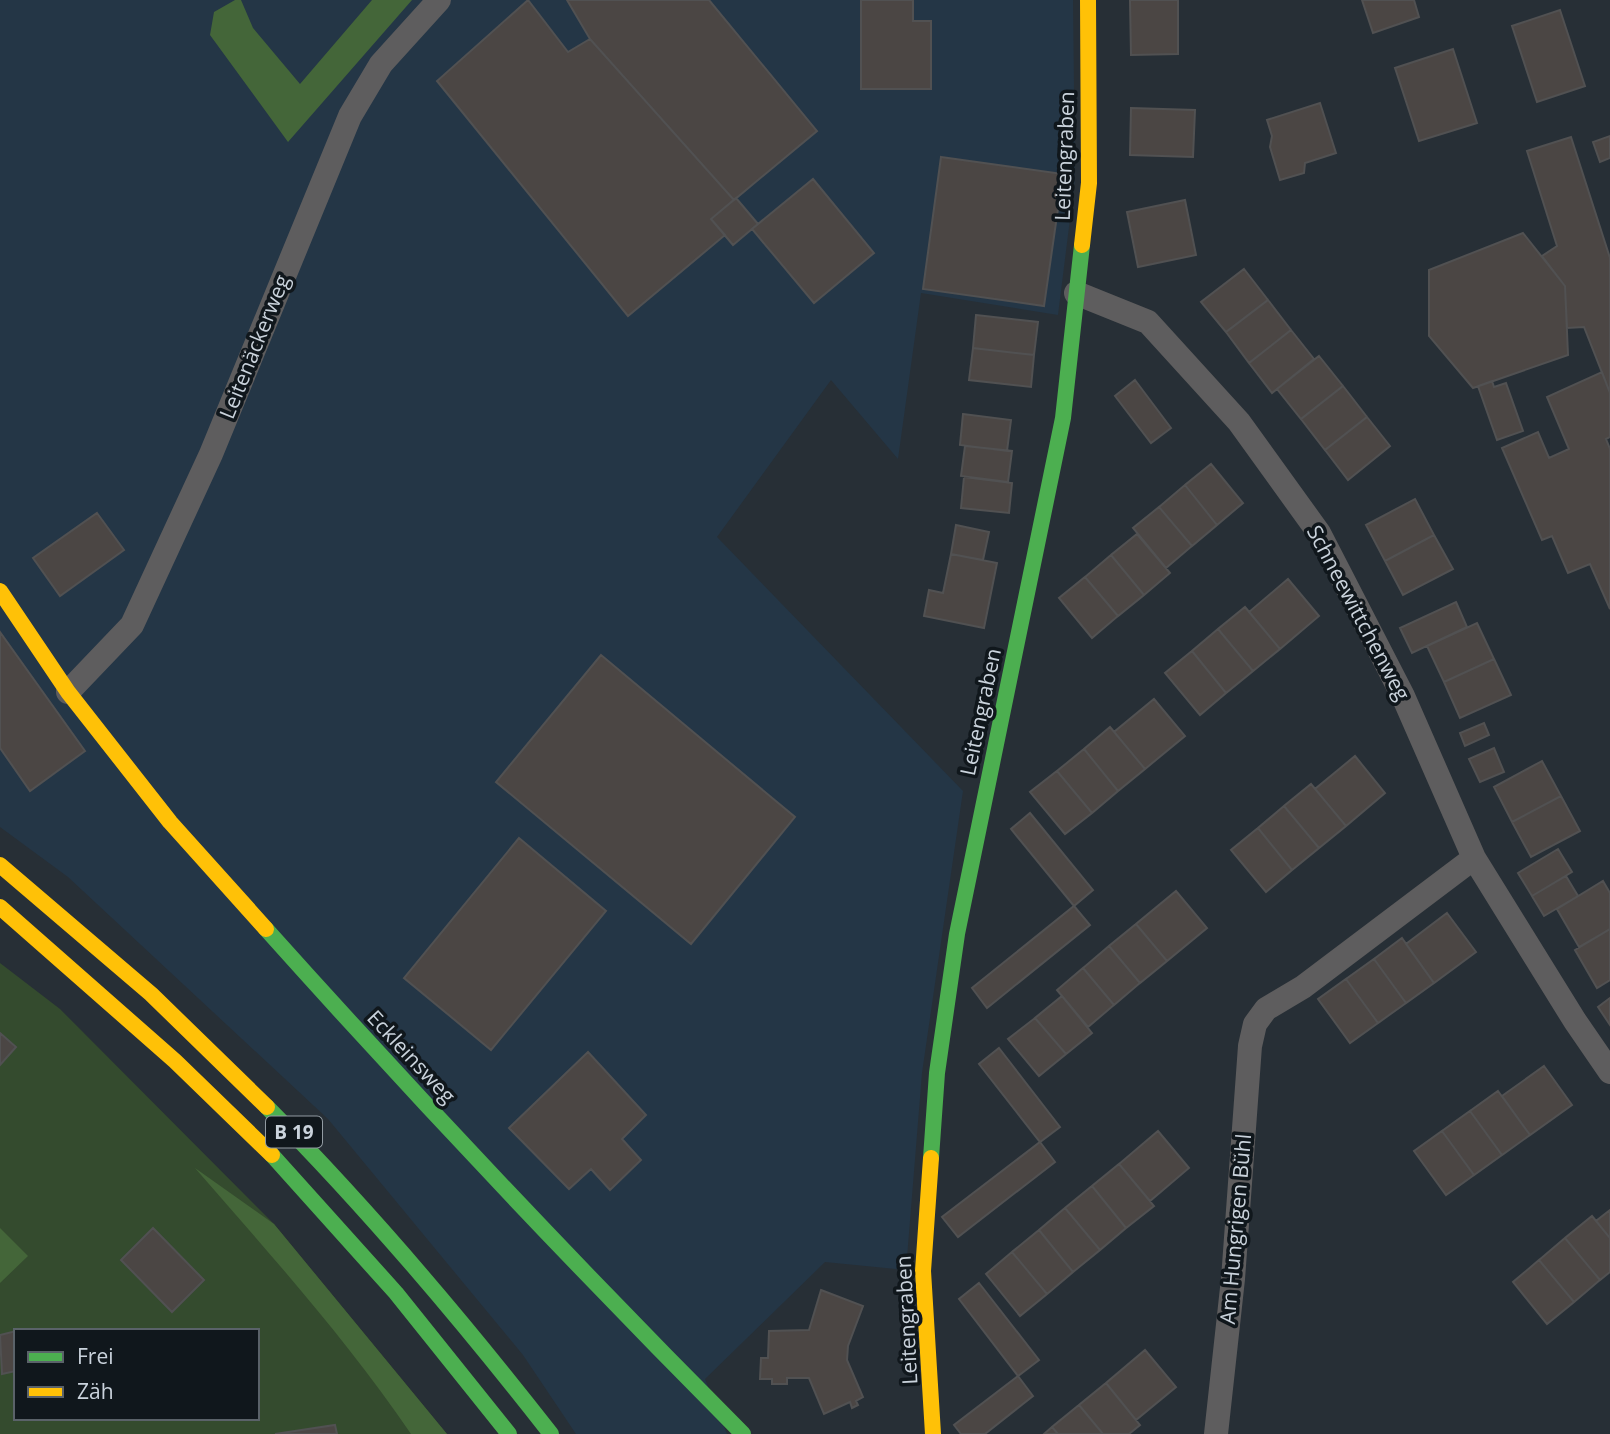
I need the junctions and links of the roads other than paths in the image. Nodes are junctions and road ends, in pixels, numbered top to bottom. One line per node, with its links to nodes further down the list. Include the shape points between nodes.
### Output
1 (439, 0): 5 (street, Leitenäckerweg, via 381,64 350,116 211,454 132,625)
2 (1088, 0): 3 (street, Leitengraben, via 1089,183)
3 (1076, 293): 6 (street, Schneewittchenweg, via 1148,322 1239,422 1318,533 1403,696); 13 (street, Leitengraben, via 1063,418 957,933 937,1073 923,1271)
4 (0, 591): 5 (street, Eckleinsweg)
5 (68, 692): 12 (street, Eckleinsweg, via 170,822 352,1025)
6 (1474, 858): 9 (street, Schneewittchenweg); 14 (street, Am Hungrigen Bühl, via 1303,987 1266,1009 1255,1024)
7 (0, 865): 11 (street, B 19, via 171,1012 295,1132 401,1248)
8 (0, 907): 10 (street, B 19, via 139,1028 275,1159 370,1262)
9 (1610, 1072)
10 (509, 1434)
11 (551, 1434)
12 (743, 1434)
13 (933, 1434)
14 (1216, 1434)

